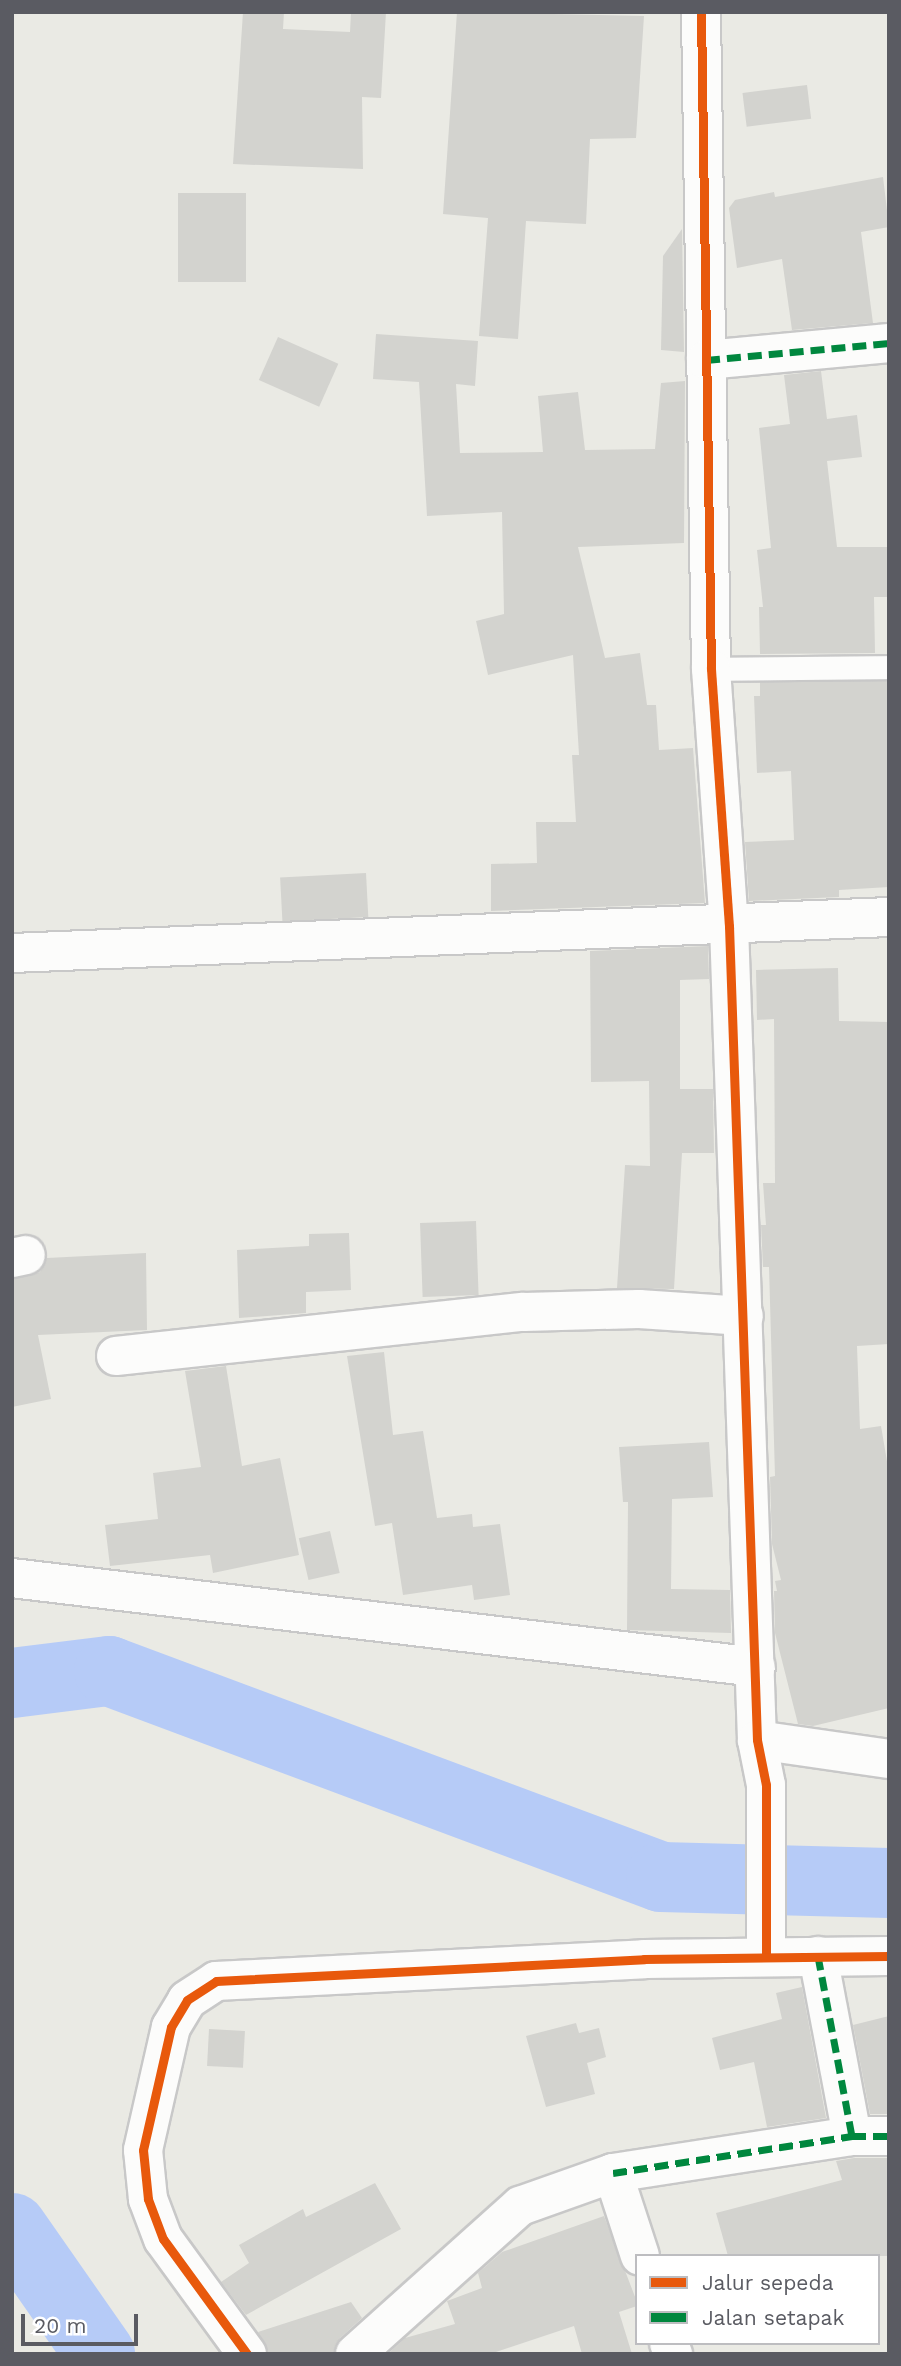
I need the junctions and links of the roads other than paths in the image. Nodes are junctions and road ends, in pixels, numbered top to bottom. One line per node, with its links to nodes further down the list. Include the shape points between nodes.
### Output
1 (701, 12): 3 (street)
2 (889, 343): 3 (street)
3 (706, 360): 5 (street)
4 (889, 667): 5 (lane)
5 (711, 669): 7 (street)
6 (889, 917): 7 (street)
7 (729, 926): 8 (street); 9 (street)
8 (12, 953)
9 (744, 1315): 10 (street, via 639,1309 524,1312); 12 (street)
10 (116, 1356)
11 (12, 1578): 12 (street)
12 (756, 1667): 13 (street)
13 (757, 1740): 14 (street); 15 (street, via 766,1785)
14 (889, 1759)
15 (766, 1942): 16 (street); 21 (street, via 216,1981 187,2000 171,2027 143,2150 148,2199 163,2239)
16 (818, 1956): 17 (street); 18 (street)
17 (889, 1956)
18 (870, 2136): 19 (street)
19 (613, 2173): 20 (street); 22 (street, via 520,2206)
20 (639, 2254)
21 (247, 2354)
22 (355, 2354)

